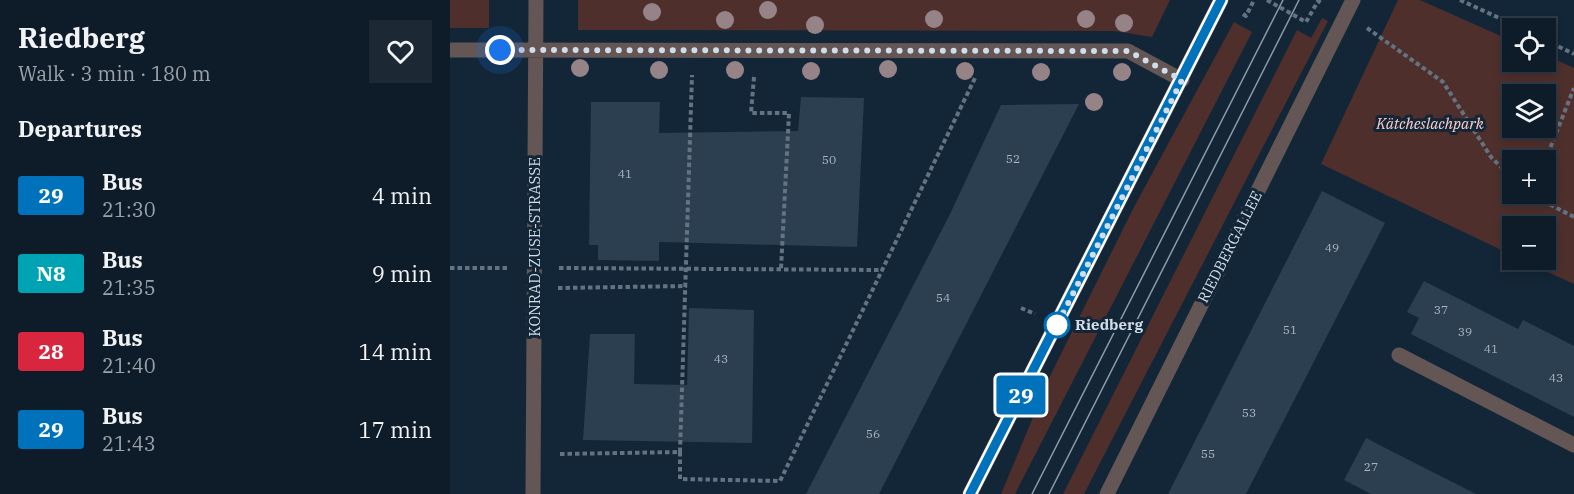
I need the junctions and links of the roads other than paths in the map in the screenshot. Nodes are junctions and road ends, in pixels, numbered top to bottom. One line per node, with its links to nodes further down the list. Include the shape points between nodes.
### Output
1 (536, 0): 4 (street, KONRAD-ZUSE-STRASSE)
2 (1221, 0): 6 (street)
3 (1353, 0): 11 (street, RIEDBERGALLEE)
4 (536, 49): 5 (street); 6 (street, via 1128,51); 9 (street, KONRAD-ZUSE-STRASSE)
5 (450, 50)
6 (1182, 80): 10 (street)
7 (1399, 355): 8 (street)
8 (1574, 445)
9 (533, 494)
10 (970, 494)
11 (1107, 494)

